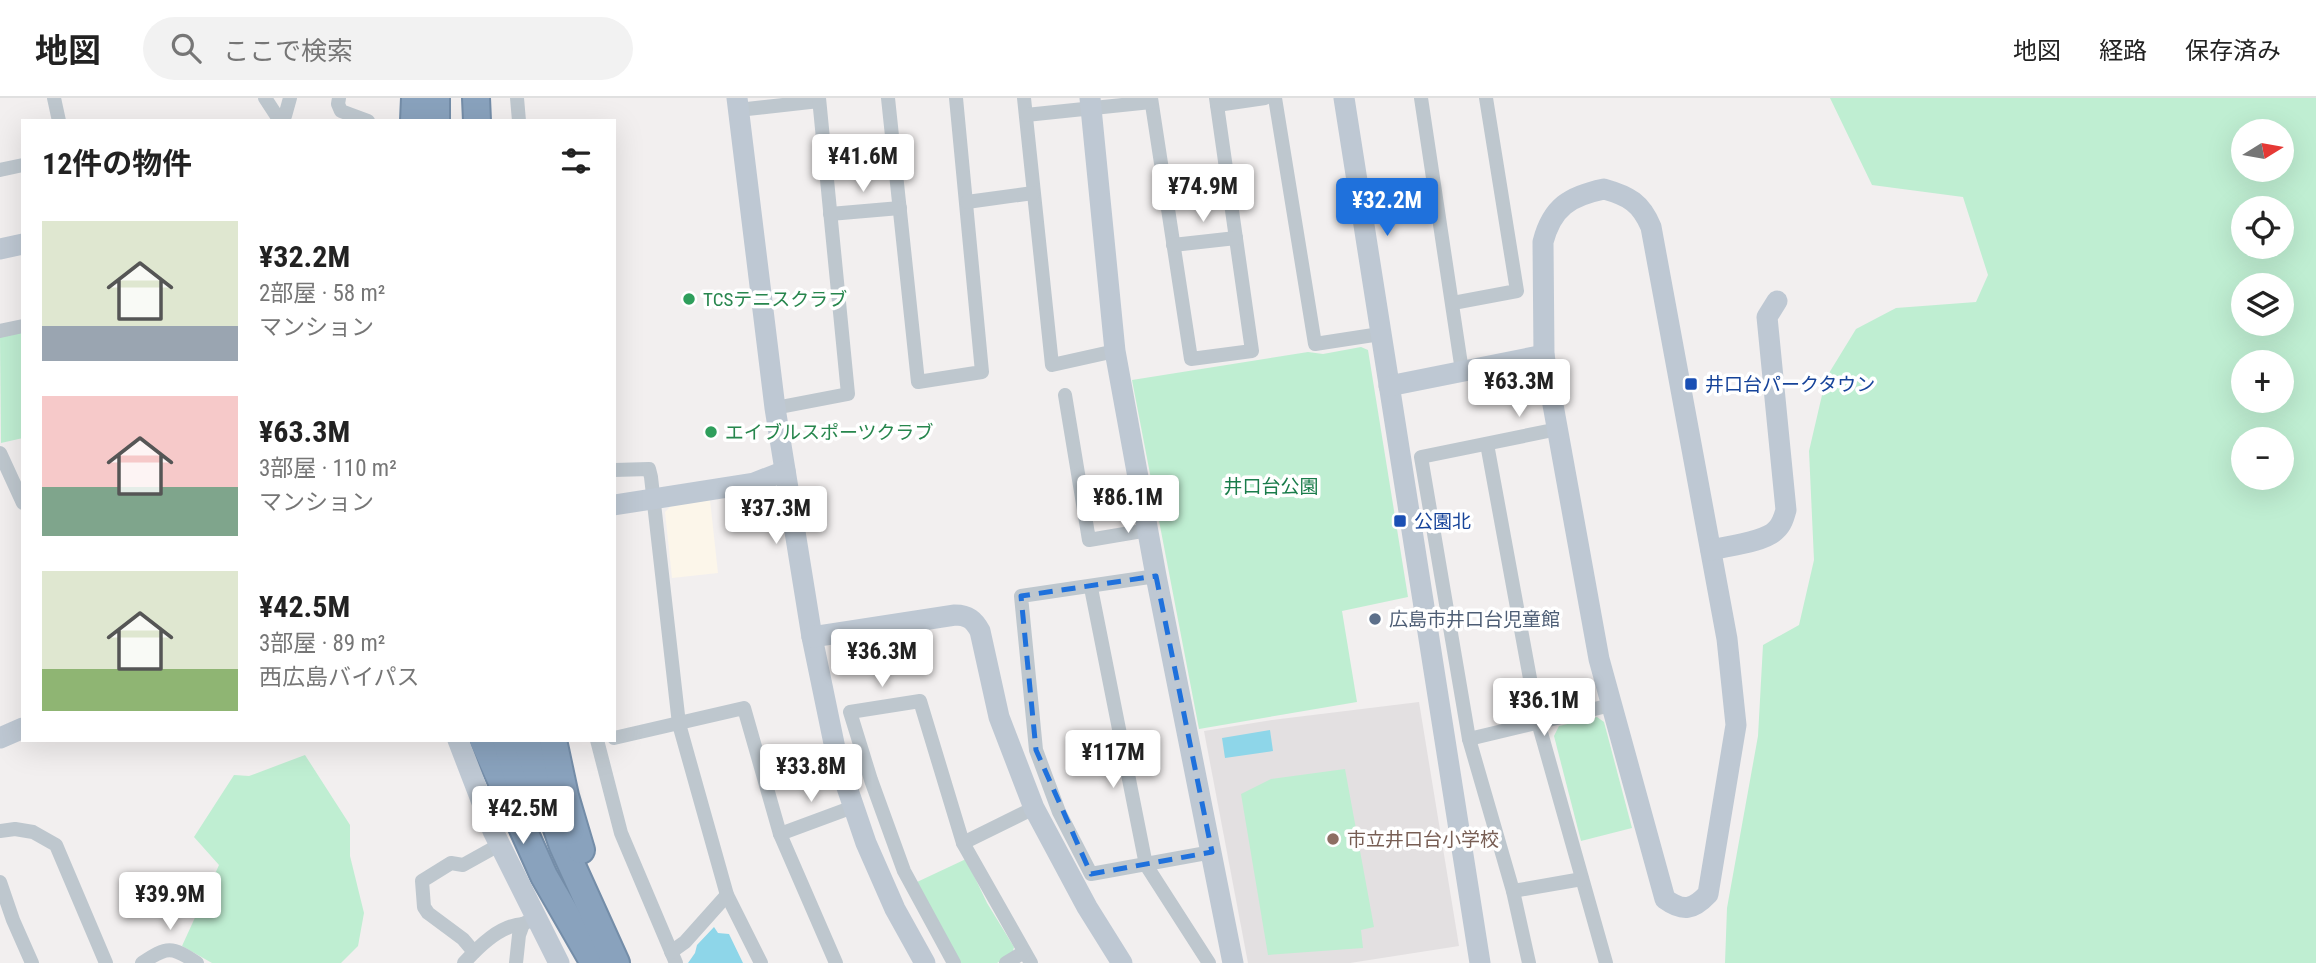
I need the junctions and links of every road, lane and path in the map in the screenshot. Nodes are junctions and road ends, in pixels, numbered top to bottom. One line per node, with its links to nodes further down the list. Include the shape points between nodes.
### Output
1 (54, 98): 25 (street)
2 (265, 98): 26 (street)
3 (290, 98): 27 (street)
4 (339, 98): 28 (street, via 341,111)
5 (415, 98): 29 (highway)
6 (436, 98): 30 (highway)
7 (454, 98): 31 (highway)
8 (475, 98): 32 (highway)
9 (517, 98): 33 (street)
10 (905, 98): 19 (street)
11 (956, 98): 37 (street)
12 (1024, 98): 24 (street)
13 (1265, 98): 21 (street)
14 (1275, 98): 48 (street, via 1315,344)
15 (1344, 98): 48 (street)
16 (1420, 98): 45 (street)
17 (1486, 98): 45 (street, via 1517,291)
18 (819, 99): 23 (street); 39 (street)
19 (888, 99): 38 (street)
20 (1151, 100): 22 (street); 42 (street)
21 (1217, 101): 40 (street)
22 (1090, 102): 24 (street); 49 (street)
23 (737, 104): 54 (street)
24 (1026, 115): 36 (street)
25 (59, 119)
26 (279, 119)
27 (281, 119)
28 (363, 119)
29 (414, 119)
30 (436, 119)
31 (454, 119)
32 (477, 119)
33 (519, 119)
34 (21, 165): 35 (street)
35 (0, 170)
36 (1033, 193): 37 (street); 49 (street, via 1052,365)
37 (967, 202): 38 (street, via 982,372 918,382)
38 (900, 208): 39 (street)
39 (830, 214): 54 (street, via 848,394)
40 (1236, 238): 42 (street); 42 (street, via 1252,351 1191,359)
41 (21, 244): 43 (street)
42 (1173, 245)
43 (0, 249)
44 (1777, 301): 65 (street, via 1767,317 1786,510 1776,531)
45 (1453, 303): 51 (street)
46 (21, 326): 47 (street)
47 (0, 331)
48 (1380, 334): 52 (street)
49 (1115, 351): 64 (street)
50 (1544, 355): 51 (street); 55 (street); 65 (street, via 1543,242 1547,225 1567,201 1605,189 1622,194 1645,212 1651,227)
51 (1462, 370): 52 (street)
52 (1389, 386): 115 (street)
53 (1065, 394): 64 (street, via 1090,541)
54 (775, 408): 59 (street)
55 (1558, 429): 56 (street); 69 (street)
56 (1487, 444): 70 (street); 75 (street, via 1420,457)
57 (0, 453): 62 (street)
58 (616, 470): 61 (street, via 649,469)
59 (785, 471): 61 (street, via 754,483); 68 (street)
60 (616, 491): 61 (street)
61 (653, 492): 63 (street); 71 (street)
62 (21, 499)
63 (616, 504)
64 (1148, 530): 66 (street)
65 (1711, 550): 69 (street, via 1736,724 1708,894 1698,904 1676,907 1665,899)
66 (1156, 576): 67 (street); 88 (street)
67 (1091, 587): 89 (street); 89 (street, via 1021,597 1036,750 1059,812 1091,874)
68 (811, 637): 82 (street, via 837,758); 83 (street, via 955,615 970,617 979,631 999,717)
69 (1611, 705): 70 (street)
70 (1538, 722): 75 (street); 90 (street)
71 (679, 724): 74 (street); 85 (street, via 744,708); 93 (street)
72 (21, 729): 73 (street)
73 (0, 738)
74 (616, 738)
75 (1469, 739): 92 (street)
76 (459, 742): 87 (street)
77 (484, 742): 104 (highway, via 544,876)
78 (507, 742): 104 (highway, via 528,809)
79 (527, 742): 105 (highway, via 563,846)
80 (553, 742): 106 (highway, via 588,873)
81 (600, 742): 95 (street, via 621,833)
82 (853, 807): 85 (street); 109 (street, via 895,909)
83 (1034, 808): 86 (street); 112 (street)
84 (0, 831): 99 (street, via 33,832 56,845)
85 (780, 834): 108 (street)
86 (963, 843): 96 (street); 110 (street, via 920,701 850,712 904,871)
87 (499, 845): 94 (street); 97 (street, via 463,865 451,863 422,881 428,913 463,939)
88 (1212, 852): 89 (street); 114 (street)
89 (1146, 865): 113 (street)
90 (1582, 879): 92 (street); 117 (street)
91 (0, 882): 98 (street)
92 (1513, 891): 116 (street)
93 (727, 895): 95 (street); 107 (street)
94 (530, 920): 97 (street, via 505,928); 102 (street, via 519,936); 103 (street)
95 (674, 957)
96 (1028, 957): 111 (street)
97 (469, 958)
98 (32, 963)
99 (106, 963)
100 (142, 963): 101 (street, via 170,949)
101 (197, 963)
102 (516, 963)
103 (559, 963)
104 (594, 963)
105 (616, 963)
106 (629, 963)
107 (761, 963)
108 (836, 963)
109 (926, 963)
110 (954, 963)
111 (1006, 963)
112 (1122, 963)
113 (1209, 963)
114 (1233, 963)
115 (1480, 963)
116 (1529, 963)
117 (1606, 963)

